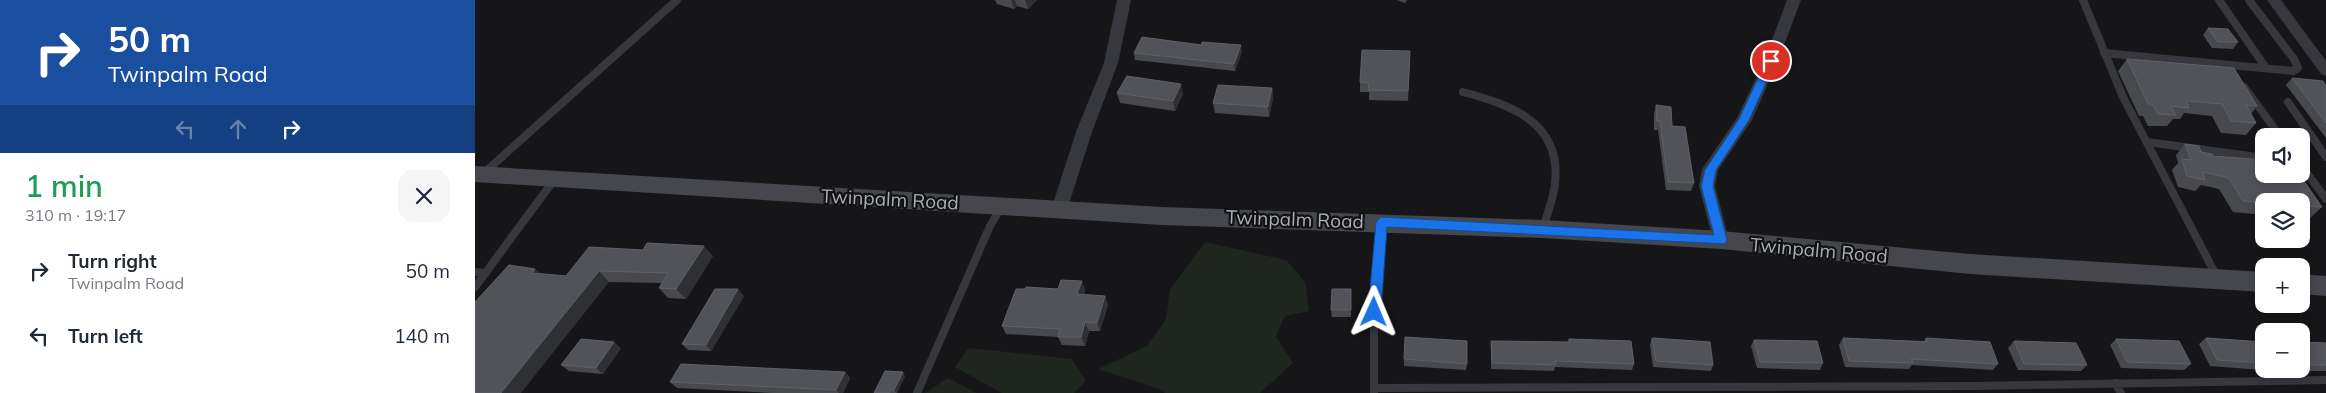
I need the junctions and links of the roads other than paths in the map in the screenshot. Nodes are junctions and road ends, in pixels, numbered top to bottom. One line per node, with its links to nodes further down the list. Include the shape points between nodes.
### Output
1 (677, 0): 20 (lane)
2 (1124, 0): 25 (street, via 1111,63)
3 (1794, 0): 28 (street, via 1744,120 1710,170 1707,186)
4 (2083, 0): 8 (lane)
5 (2219, 0): 10 (lane)
6 (2249, 0): 10 (lane, via 2298,68 2293,71)
7 (2274, 0): 11 (street)
8 (2105, 53): 9 (lane); 17 (lane, via 2123,98)
9 (2229, 65): 10 (lane); 12 (lane)
10 (2266, 68)
11 (2326, 71)
12 (2234, 73)
13 (2240, 81): 16 (lane)
14 (1463, 92): 27 (lane, via 1518,109 1538,124 1551,145 1556,176)
15 (2288, 102): 19 (lane)
16 (2274, 128)
17 (2147, 142): 18 (lane); 31 (lane)
18 (2255, 157)
19 (2326, 157)
20 (479, 174): 22 (main road, Twinpalm Road)
21 (2310, 177): 23 (lane)
22 (555, 178): 24 (main road, Twinpalm Road); 30 (lane)
23 (2326, 199)
24 (1003, 205): 25 (main road, Twinpalm Road); 40 (lane, via 990,226)
25 (1059, 210): 26 (main road, Twinpalm Road)
26 (1381, 222): 27 (main road, Twinpalm Road); 39 (lane, via 1374,293)
27 (1543, 229): 28 (main road, Twinpalm Road)
28 (1721, 240): 31 (main road, Twinpalm Road, via 1970,264)
29 (475, 272): 30 (lane)
30 (486, 272): 35 (lane)
31 (2218, 279): 32 (main road, Twinpalm Road)
32 (2255, 281)
33 (2310, 285): 34 (main road)
34 (2326, 286)
35 (475, 287)
36 (2326, 380): 37 (lane)
37 (2115, 383): 38 (lane); 41 (lane)
38 (1749, 390): 39 (lane)
39 (1374, 391)
40 (917, 393)
41 (2121, 393)

